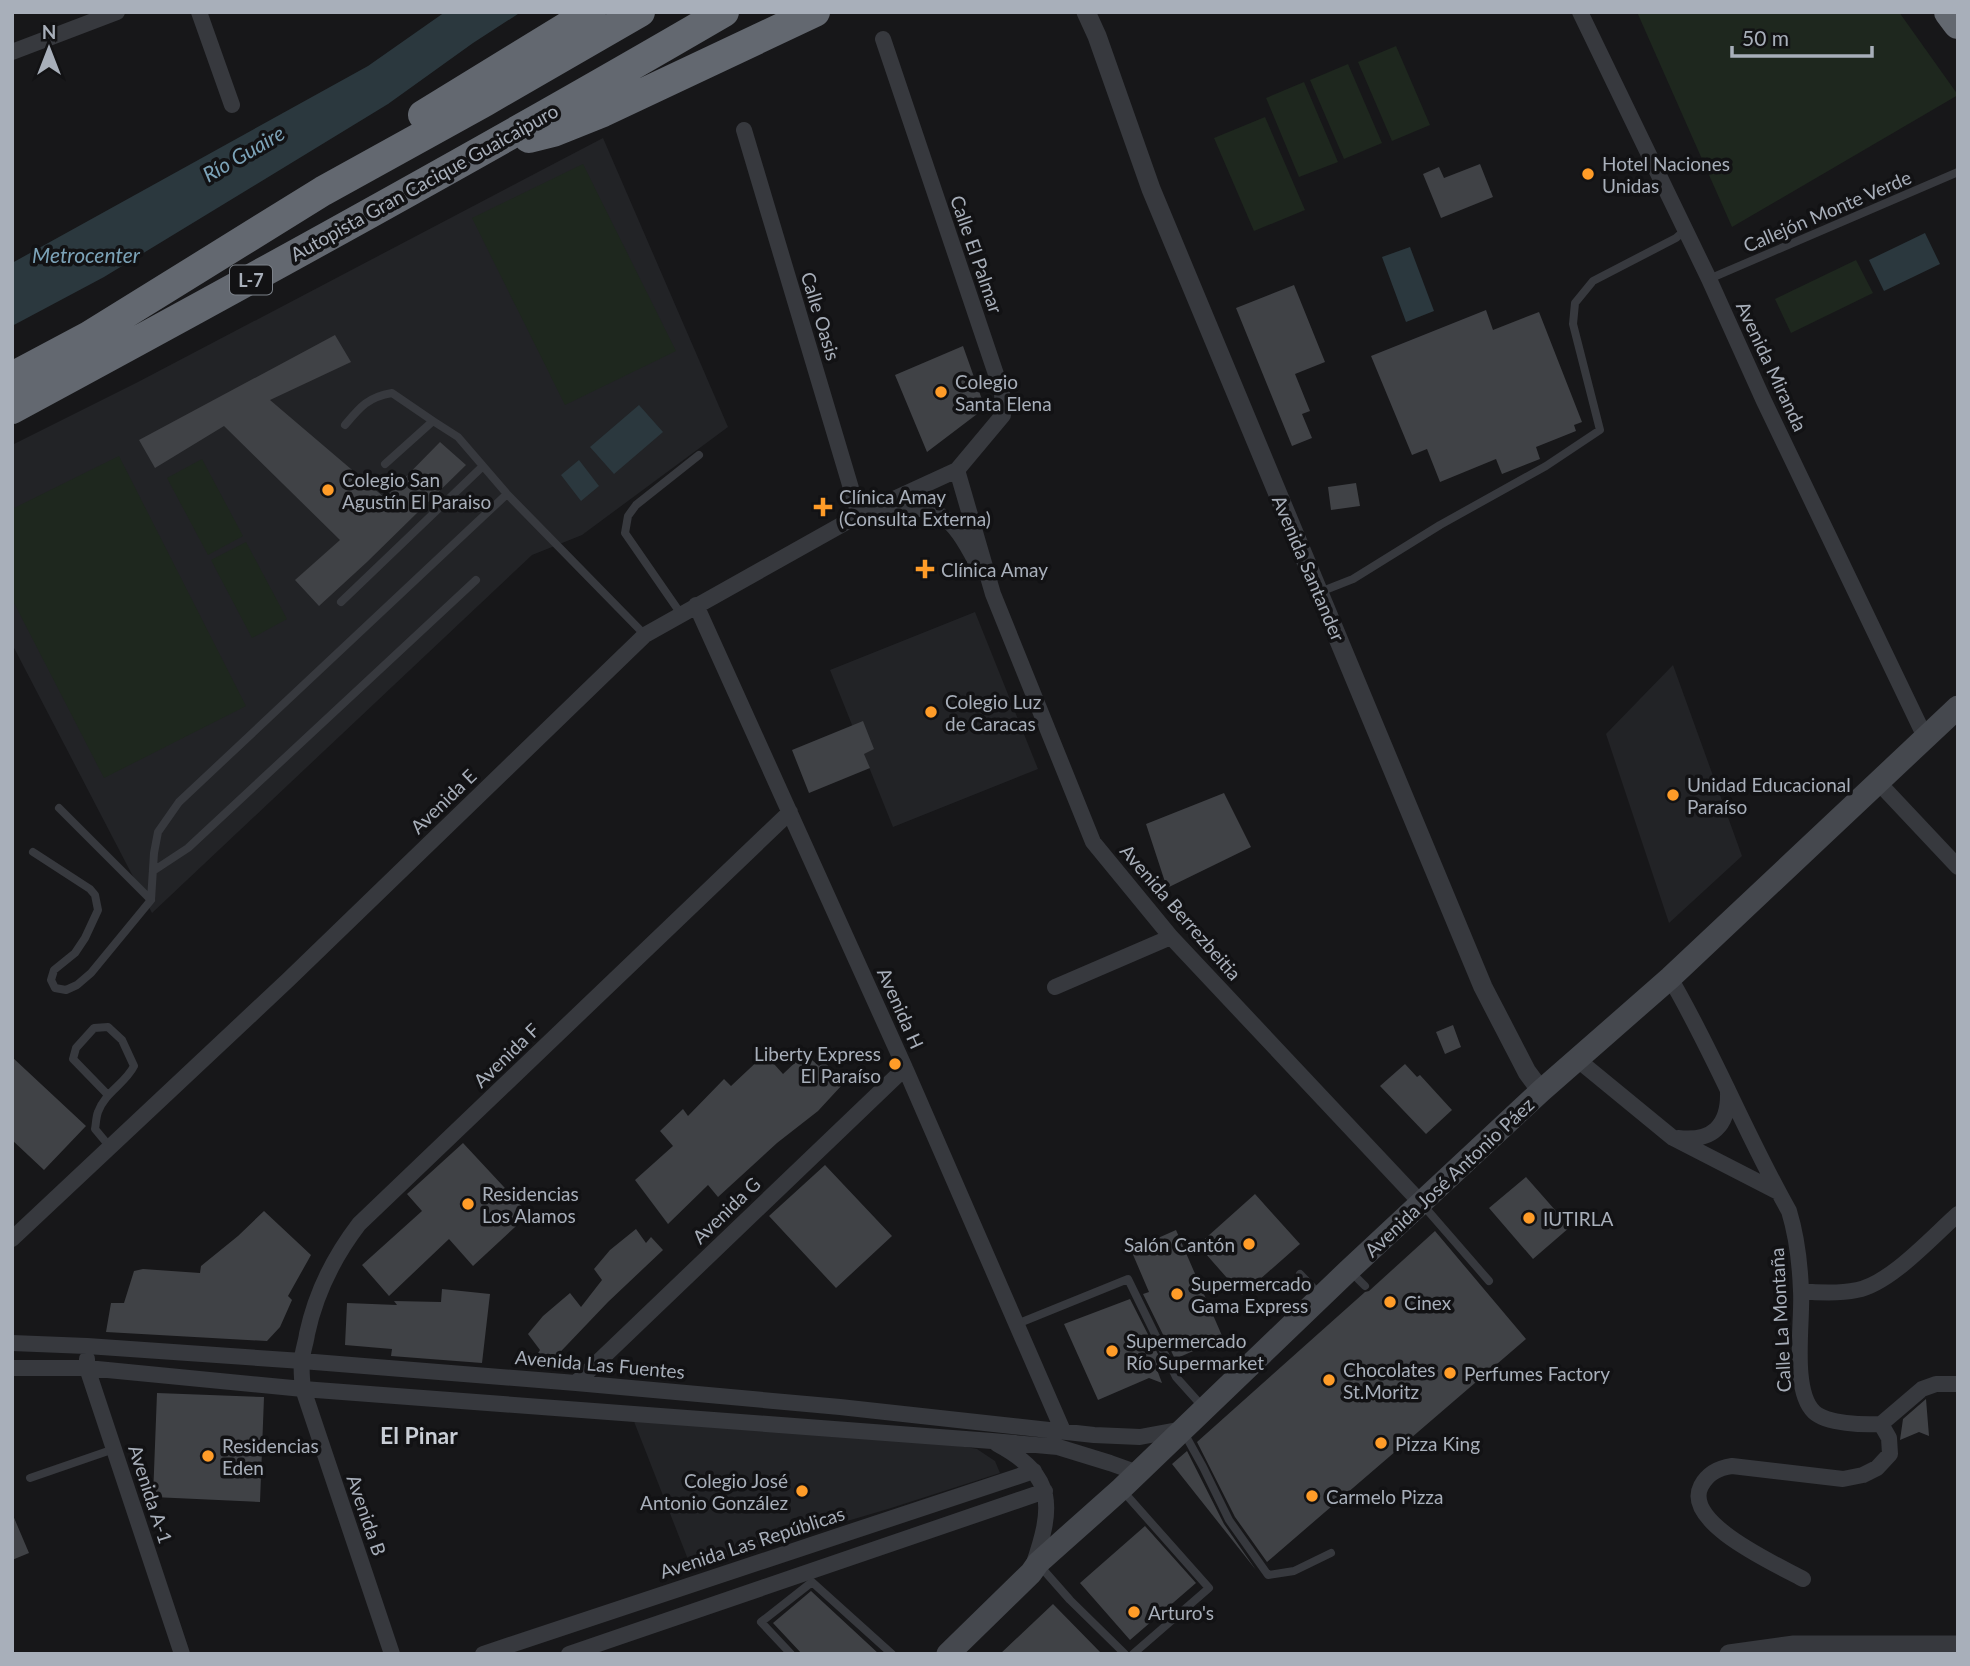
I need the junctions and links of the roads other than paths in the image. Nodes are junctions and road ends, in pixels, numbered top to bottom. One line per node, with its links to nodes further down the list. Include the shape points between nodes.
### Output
1 (117, 12): 10 (street)
2 (199, 12): 14 (street)
3 (590, 12): 18 (highway, via 382,141)
4 (640, 12): 18 (highway, Autopista Gran Cacique Guaicaipuro / L-7)
5 (724, 12): 16 (highway, Autopista Gran Cacique Guaicaipuro / L-7)
6 (815, 12): 16 (highway, via 590,117 553,132)
7 (1086, 12): 32 (street, Avenida Santander, via 1150,189)
8 (1580, 12): 19 (street, Avenida Miranda)
9 (1949, 12): 11 (highway)
10 (99, 15): 13 (street)
11 (1958, 24)
12 (883, 39): 28 (street, Calle El Palmar, via 1002,391 1003,415)
13 (12, 52)
14 (232, 105)
15 (744, 130): 30 (street, Calle Oasis)
16 (488, 148): 22 (highway, Autopista Gran Cacique Guaicaipuro / L-7)
17 (1958, 172): 20 (lane, Callejón Monte Verde)
18 (323, 191): 21 (highway, Autopista Gran Cacique Guaicaipuro / L-7, via 89,336)
19 (1684, 231): 20 (street, Avenida Miranda); 32 (lane, via 1593,281 1575,303 1573,324 1600,430 1353,579)
20 (1709, 279): 39 (street, Avenida Miranda)
21 (12, 377)
22 (12, 409)
23 (433, 421): 24 (lane, via 392,393 363,404); 26 (lane); 27 (lane, via 458,438)
24 (345, 425)
25 (699, 455): 36 (lane, via 636,505 625,533)
26 (385, 464)
27 (483, 466): 29 (lane); 34 (lane)
28 (957, 470): 30 (street, Avenida E); 33 (street, Avenida Berrezbeitia)
29 (507, 495): 37 (lane); 45 (lane, via 179,802 158,832)
30 (859, 514): 33 (street, Avenida Berrezbeitia, via 921,509 952,522); 35 (street, Avenida E)
31 (476, 580): 45 (lane, via 188,848)
32 (1320, 592): 52 (street, Avenida Santander, via 1482,988)
33 (993, 594): 47 (street, Avenida Berrezbeitia, via 1093,842)
34 (341, 602)
35 (696, 606): 36 (street, Avenida E); 42 (street, Avenida H)
36 (681, 614): 37 (street, Avenida E)
37 (645, 635): 56 (street, Avenida E)
38 (1958, 707): 39 (main road, Avenida José Antonio Páez)
39 (1925, 737): 40 (main road, Avenida José Antonio Páez)
40 (1878, 782): 44 (street); 48 (main road, Avenida José Antonio Páez)
41 (59, 808): 46 (lane)
42 (790, 812): 51 (street, Avenida H); 70 (street, Avenida F, via 359,1224 320,1288)
43 (33, 852): 46 (lane, via 90,889 98,910 75,953 54,970 51,980 55,988 66,990 91,973)
44 (1958, 867)
45 (153, 871): 46 (lane)
46 (151, 900)
47 (1171, 937): 49 (street); 58 (street, Avenida Berrezbeitia)
48 (1670, 978): 50 (main road, Avenida José Antonio Páez); 53 (street, Calle La Montaña)
49 (1055, 986)
50 (1578, 1060): 52 (main road, Avenida José Antonio Páez); 55 (street)
51 (905, 1068): 65 (street, Avenida H); 73 (street, Avenida G)
52 (1541, 1091): 58 (main road, Avenida José Antonio Páez)
53 (1728, 1092): 55 (street, via 1728,1107 1714,1132 1695,1140); 57 (street, Calle La Montaña)
54 (108, 1095): 54 (lane, via 73,1059 76,1048 94,1028 108,1027 122,1040 134,1066 128,1078); 56 (lane, via 98,1111 95,1129)
55 (1673, 1138): 57 (street)
56 (110, 1147): 60 (street, Avenida E)
57 (1778, 1192): 63 (street, Calle La Montaña, via 1795,1232)
58 (1422, 1204): 62 (lane); 64 (main road, Avenida José Antonio Páez, via 1357,1278)
59 (1958, 1214): 63 (street, via 1886,1277 1859,1290)
60 (12, 1240)
61 (1300, 1274): 64 (lane)
62 (1489, 1281)
63 (1801, 1291): 78 (street, Calle La Montaña, via 1805,1400 1825,1418)
64 (1321, 1297): 76 (main road, Avenida José Antonio Páez)
65 (1017, 1324): 76 (lane, via 1128,1279 1175,1377); 80 (street, Avenida H)
66 (12, 1330): 68 (street)
67 (12, 1343): 68 (street, Avenida Las Fuentes)
68 (38, 1344): 69 (street, Avenida Las Fuentes)
69 (87, 1346): 70 (street, Avenida Las Fuentes); 72 (street, Avenida A-1)
70 (302, 1361): 73 (street, Avenida Las Fuentes); 75 (street, Avenida F)
71 (12, 1368): 72 (street)
72 (87, 1368): 75 (street); 82 (street, Avenida A-1)
73 (576, 1383): 77 (street); 80 (street, Avenida Las Fuentes)
74 (1958, 1384): 78 (street, via 1936,1384 1922,1390)
75 (303, 1389): 77 (street); 94 (street, Avenida B)
76 (1204, 1409): 79 (main road, Avenida José Antonio Páez)
77 (573, 1410): 81 (street)
78 (1881, 1424): 89 (street, via 1889,1438 1890,1454 1863,1475 1843,1479 1732,1466 1707,1476 1699,1489 1701,1506 1725,1534)
79 (1183, 1430): 80 (street, Avenida Las Fuentes, via 1140,1437); 85 (main road, Avenida José Antonio Páez); 87 (lane, via 1229,1520 1268,1575 1294,1571)
80 (1063, 1431)
81 (992, 1441): 83 (street); 85 (street, via 1058,1447 1110,1462)
82 (114, 1449): 84 (lane); 93 (street, Avenida A-1)
83 (1034, 1471): 86 (street); 95 (street, Avenida Las Repúblicas)
84 (30, 1478)
85 (1129, 1481): 88 (main road, Avenida José Antonio Páez); 100 (lane, via 1209,1588)
86 (1045, 1491): 88 (street, via 1046,1526); 96 (street)
87 (1331, 1553)
88 (1035, 1568): 92 (main road, Avenida José Antonio Páez); 99 (lane)
89 (1803, 1579)
90 (1958, 1645): 91 (street)
91 (1900, 1650): 101 (street, via 1794,1645)
92 (956, 1651)
93 (182, 1654)
94 (392, 1654)
95 (483, 1654)
96 (569, 1654)
97 (791, 1654): 98 (lane, via 761,1622 813,1581)
98 (892, 1654)
99 (1125, 1654)
100 (1133, 1654)
101 (1729, 1654)

